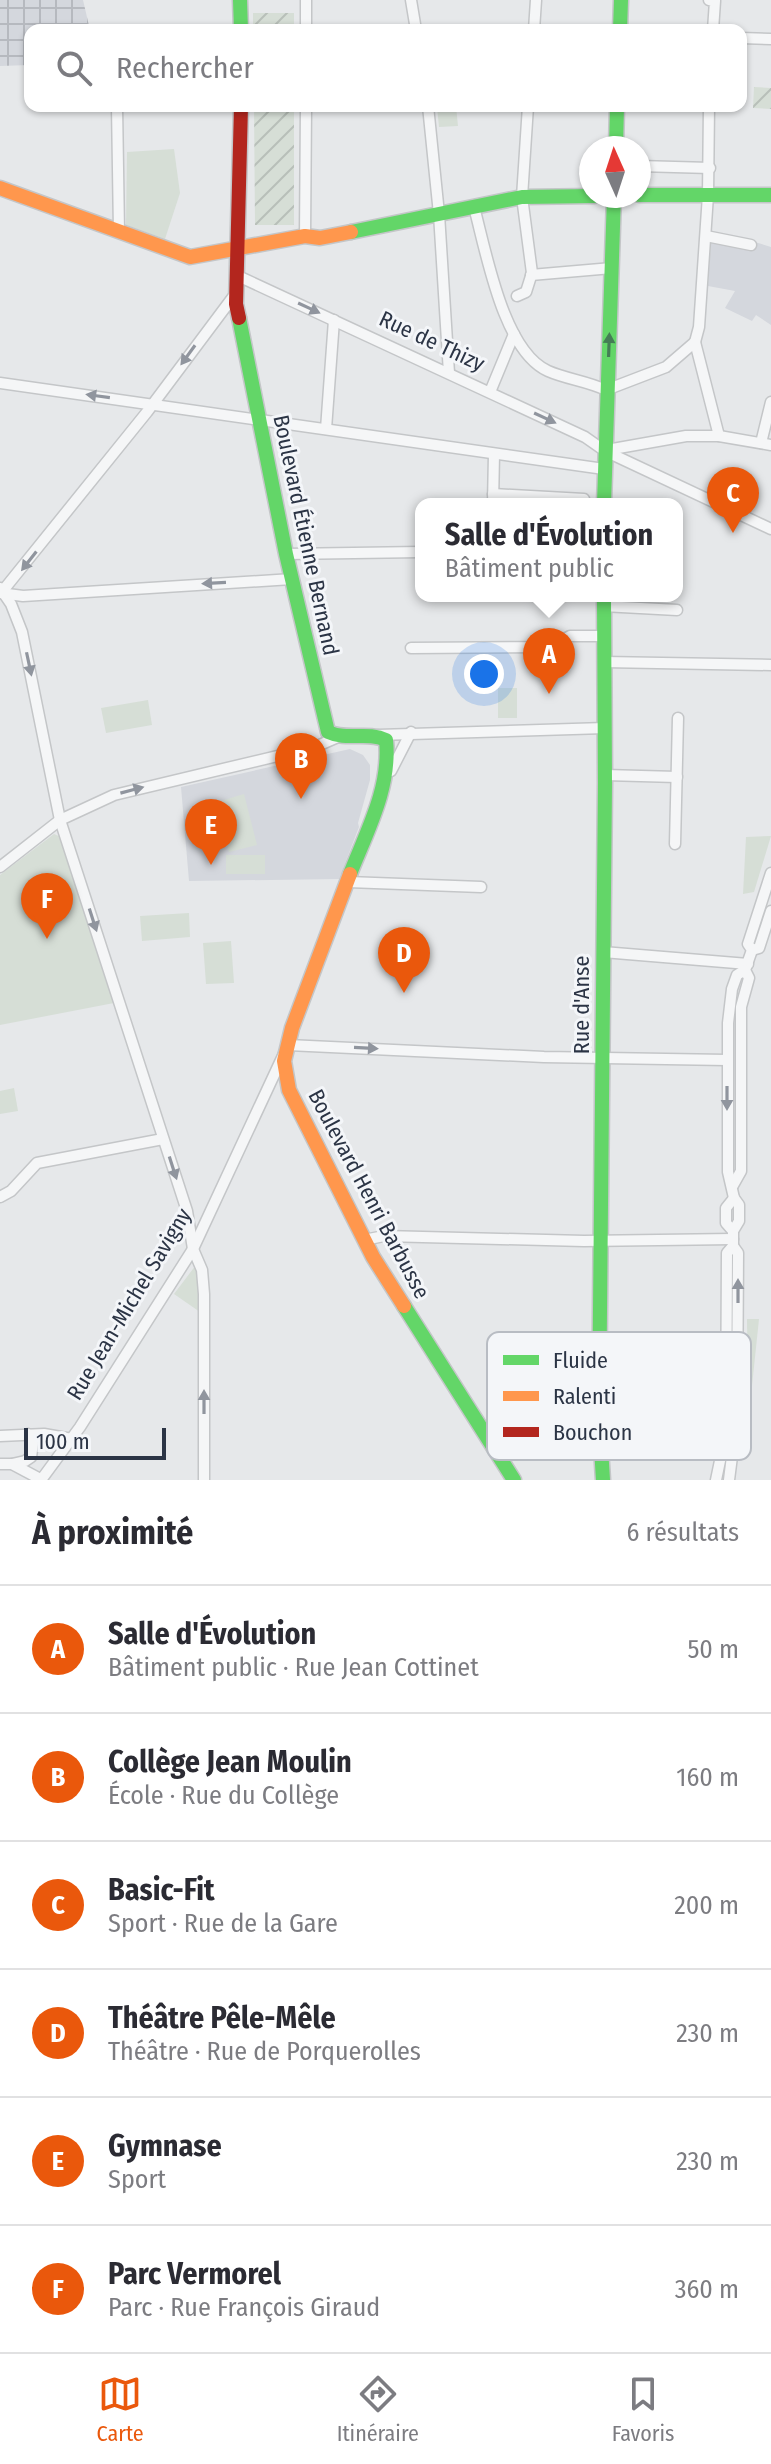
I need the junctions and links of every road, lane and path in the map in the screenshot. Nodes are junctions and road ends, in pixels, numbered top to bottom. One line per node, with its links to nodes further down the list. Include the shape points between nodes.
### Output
1 (240, 0): 7 (main road)
2 (306, 0): 8 (street)
3 (411, 0): 9 (street)
4 (536, 0): 10 (street)
5 (621, 0): 11 (main road)
6 (712, 0): 12 (street)
7 (241, 24)
8 (306, 24)
9 (415, 24)
10 (534, 24)
11 (620, 24)
12 (713, 24)
13 (747, 38): 14 (street)
14 (771, 39)
15 (117, 112): 34 (street)
16 (241, 112): 38 (main road, Boulevard Étienne Bernand)
17 (306, 112): 35 (street)
18 (429, 112): 33 (street)
19 (528, 112): 30 (street)
20 (617, 112): 22 (main road)
21 (709, 112): 24 (street)
22 (616, 136)
23 (651, 166): 24 (street)
24 (710, 168): 27 (street)
25 (0, 188): 34 (main road)
26 (651, 195): 27 (main road)
27 (708, 195): 28 (main road); 36 (street)
28 (771, 195)
29 (579, 196): 30 (main road)
30 (522, 197): 31 (main road); 40 (street)
31 (474, 207): 33 (main road); 45 (street, via 499,300)
32 (614, 208): 39 (main road)
33 (439, 214): 35 (main road, via 320,238); 47 (street)
34 (119, 232): 38 (main road, via 190,257)
35 (305, 236): 38 (main road)
36 (706, 236): 37 (street); 46 (street)
37 (751, 245)
38 (239, 250): 41 (main road, Boulevard Étienne Bernand)
39 (612, 268): 40 (street); 49 (main road, one-way to 39)
40 (531, 275): 43 (street, via 526,292)
41 (238, 276): 42 (main road, Boulevard Étienne Bernand); 44 (street, Rue de Thizy, one-way to 44)
42 (236, 293): 52 (street, one-way to 52); 53 (main road, Boulevard Étienne Bernand)
43 (517, 296)
44 (334, 320): 47 (street, Rue de Thizy); 54 (street)
45 (514, 334): 49 (street, via 537,365); 50 (street)
46 (695, 342): 49 (street, via 666,367); 55 (street)
47 (449, 373): 50 (street, Rue de Thizy)
48 (0, 383): 52 (street, one-way to 48)
49 (606, 390): 57 (main road)
50 (490, 392): 57 (street, Rue de Thizy, one-way to 57)
51 (771, 402): 56 (street)
52 (153, 404): 53 (street); 66 (street, one-way to 66)
53 (259, 419): 54 (street); 64 (main road, Boulevard Étienne Bernand)
54 (326, 429): 58 (street)
55 (719, 436): 56 (street); 57 (street, via 686,436)
56 (766, 444)
57 (605, 451): 59 (main road); 62 (street, Rue de Thizy)
58 (494, 454): 59 (street); 60 (street)
59 (604, 469): 61 (main road)
60 (493, 498)
61 (604, 498)
62 (771, 529)
63 (415, 552): 64 (street)
64 (286, 554): 65 (main road, Boulevard Étienne Bernand)
65 (292, 579): 66 (street, one-way to 66, via 16,596); 78 (main road, Boulevard Étienne Bernand, via 326,727)
66 (0, 591): 82 (street, one-way to 82, via 22,632)
67 (603, 602): 70 (main road, Rue d'Anse)
68 (611, 602): 69 (street)
69 (677, 610)
70 (603, 636): 71 (street, via 570,636 551,647); 72 (main road, Rue d'Anse)
71 (411, 648)
72 (604, 662): 73 (street); 75 (main road, Rue d'Anse)
73 (771, 665)
74 (678, 718): 80 (street)
75 (605, 728): 76 (street); 79 (main road, Rue d'Anse)
76 (411, 732): 77 (street); 81 (street, Rue Jean-Michel Savigny)
77 (376, 735): 78 (main road); 81 (main road, Rue Jean-Michel Savigny, via 386,740 388,750)
78 (338, 737): 82 (street, one-way to 78, via 114,795)
79 (605, 775): 80 (street); 90 (main road, Rue d'Anse)
80 (677, 777): 83 (street)
81 (385, 783): 86 (main road, Rue Jean-Michel Savigny)
82 (60, 820): 84 (street); 97 (street, one-way to 97)
83 (675, 844)
84 (0, 867)
85 (771, 873): 89 (street, via 748,944)
86 (348, 882): 87 (street); 92 (main road, Rue Jean-Michel Savigny)
87 (481, 887)
88 (771, 911): 89 (street, via 759,948)
89 (752, 950): 91 (street)
90 (603, 952): 91 (street); 93 (main road, Rue d'Anse)
91 (746, 967): 94 (street, via 732,989); 98 (street, via 749,978 741,1007 741,1171)
92 (288, 1045): 93 (street, one-way to 93); 95 (main road, Rue Jean-Michel Savigny); 96 (street, Rue Jean-Michel Savigny)
93 (603, 1057): 94 (street); 104 (main road, Rue d'Anse)
94 (727, 1060): 98 (street, one-way to 98, via 728,1172)
95 (288, 1084): 96 (street); 103 (main road, Boulevard Henri Barbusse)
96 (262, 1100): 101 (street, Rue Jean-Michel Savigny)
97 (163, 1139): 99 (street, via 37,1163); 100 (street, one-way to 100)
98 (733, 1193): 102 (street, via 726,1208)
99 (0, 1197)
100 (187, 1211): 101 (street); 105 (street)
101 (201, 1230): 105 (street, Rue Jean-Michel Savigny)
102 (733, 1239): 104 (street); 107 (street, via 727,1253); 108 (street, one-way to 102, via 738,1253)
103 (364, 1240): 104 (street, via 384,1236); 111 (main road, Boulevard Henri Barbusse)
104 (600, 1241): 106 (main road, Rue d'Anse)
105 (193, 1249): 112 (street, Rue Jean-Michel Savigny); 120 (street, one-way to 105, via 204,1294)
106 (599, 1332)
107 (727, 1332)
108 (738, 1332)
109 (28, 1434): 110 (street); 112 (street); 118 (street, via 31,1457)
110 (0, 1436)
111 (487, 1437)
112 (72, 1439): 119 (street, Rue Jean-Michel Savigny)
113 (502, 1460): 121 (main road, Boulevard Henri Barbusse)
114 (596, 1460): 122 (main road, Rue d'Anse)
115 (602, 1460): 123 (main road, Rue d'Anse)
116 (720, 1460): 124 (street)
117 (732, 1460): 125 (street, one-way to 117)
118 (6, 1464): 119 (street)
119 (42, 1480)
120 (204, 1480)
121 (514, 1480)
122 (594, 1480)
123 (603, 1480)
124 (716, 1480)
125 (729, 1480)

